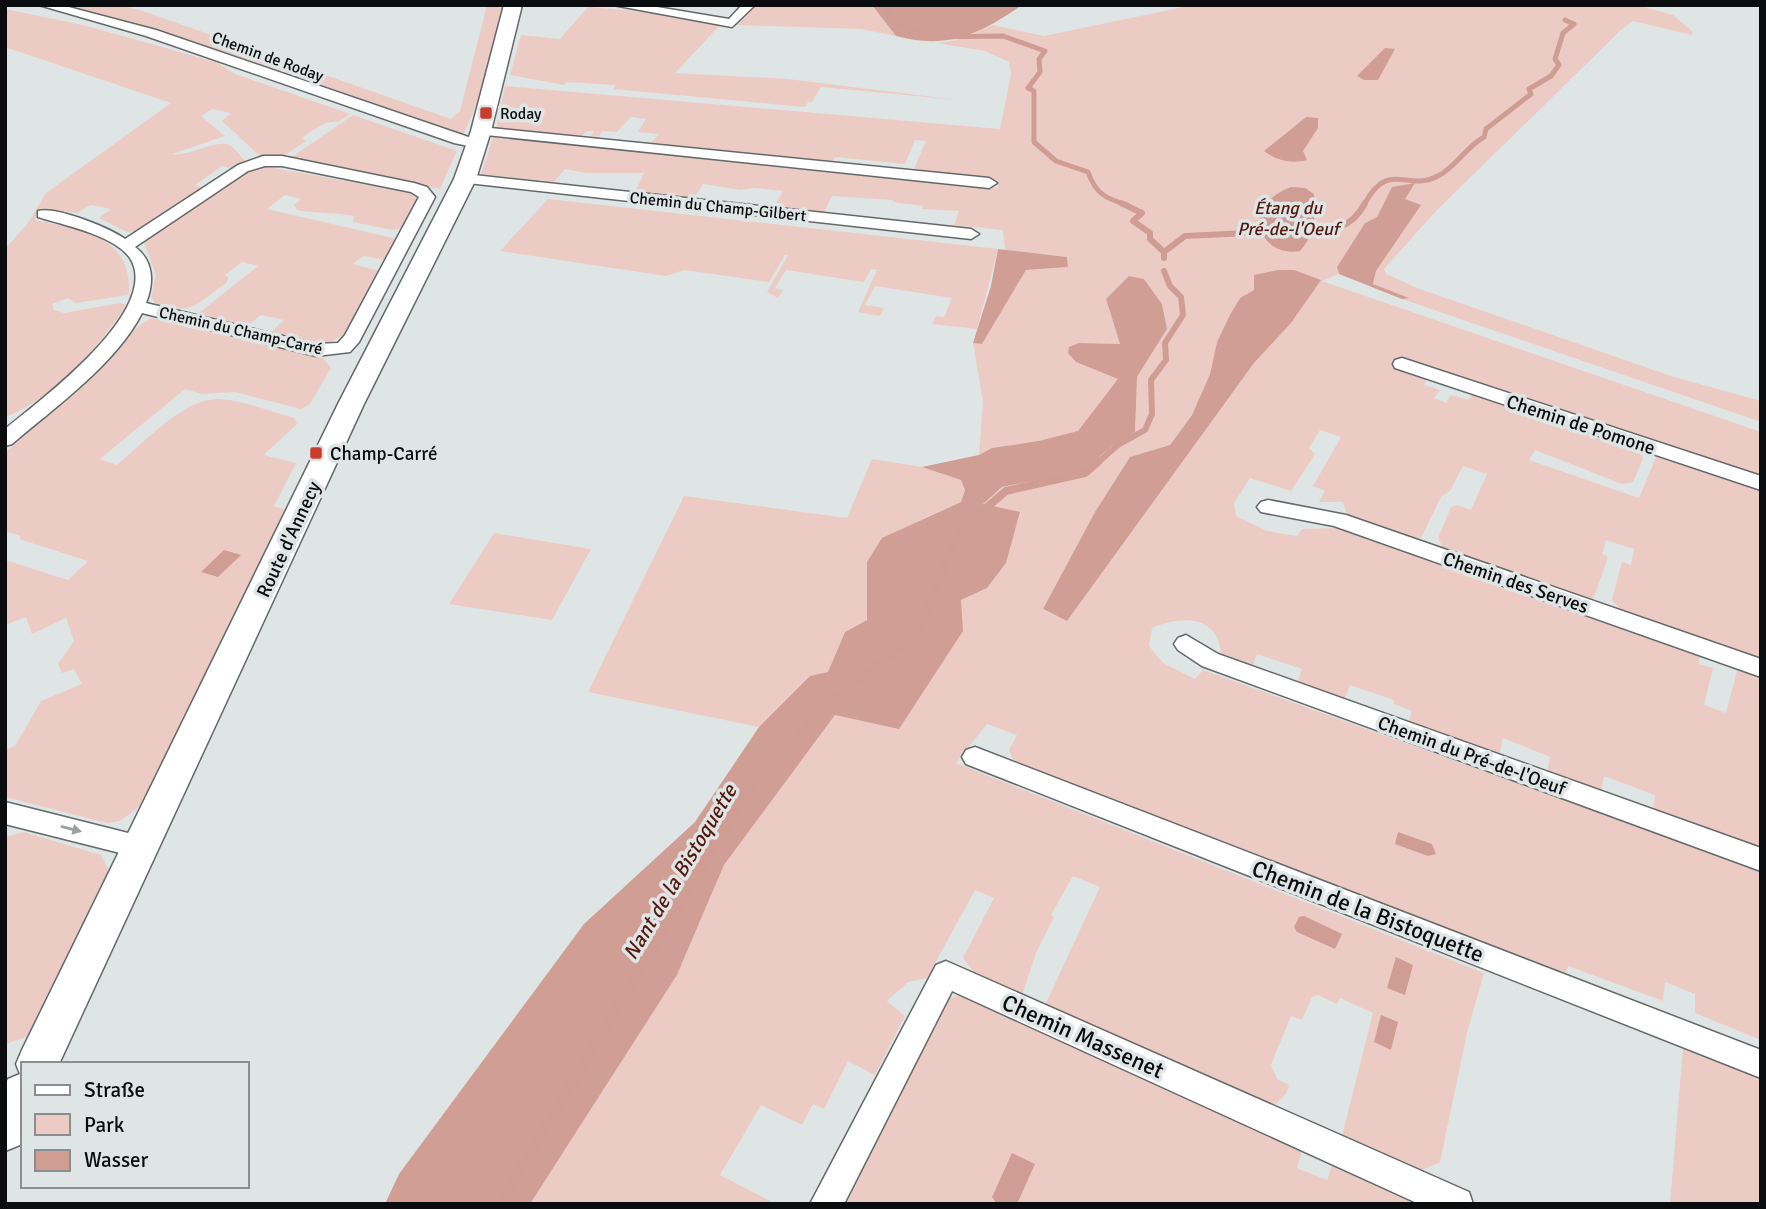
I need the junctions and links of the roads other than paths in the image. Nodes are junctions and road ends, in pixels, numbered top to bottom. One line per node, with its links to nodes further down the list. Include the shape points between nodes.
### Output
1 (45, 5): 5 (street, Chemin de Roday, via 152,33 459,140)
2 (513, 5): 5 (main road, Route d'Annecy)
3 (619, 5): 4 (street, via 732,23)
4 (749, 5)
5 (480, 137): 6 (main road, Route d'Annecy); 7 (street)
6 (465, 179): 9 (street, Chemin du Champ-Gilbert); 20 (main road, Route d'Annecy, via 351,404)
7 (989, 183)
8 (44, 214): 10 (street, via 104,228)
9 (971, 233)
10 (128, 244): 11 (street, Chemin du Champ-Carré, via 145,282); 11 (street, Chemin du Champ-Carré, via 243,168 263,161 414,188 427,197 354,338 343,348 316,350)
11 (139, 307): 13 (street, Chemin du Champ-Carré, via 99,358)
12 (1402, 364): 14 (street, Chemin de Pomone)
13 (9, 432)
14 (1761, 483)
15 (1268, 507): 17 (street, Chemin des Serves, via 1338,520)
16 (1186, 644): 21 (street, Chemin du Pré-de-l'Oeuf, via 1210,660)
17 (1761, 668)
18 (975, 757): 23 (street, Chemin de la Bistoquette)
19 (5, 813): 20 (street, one-way to 20)
20 (140, 847): 22 (main road, Route d'Annecy)
21 (1761, 860)
22 (38, 1062)
23 (1761, 1064)
24 (21, 1098): 25 (main road)
25 (5, 1130)
26 (826, 1204): 27 (street, Chemin Massenet, via 946,974)
27 (1457, 1204)

